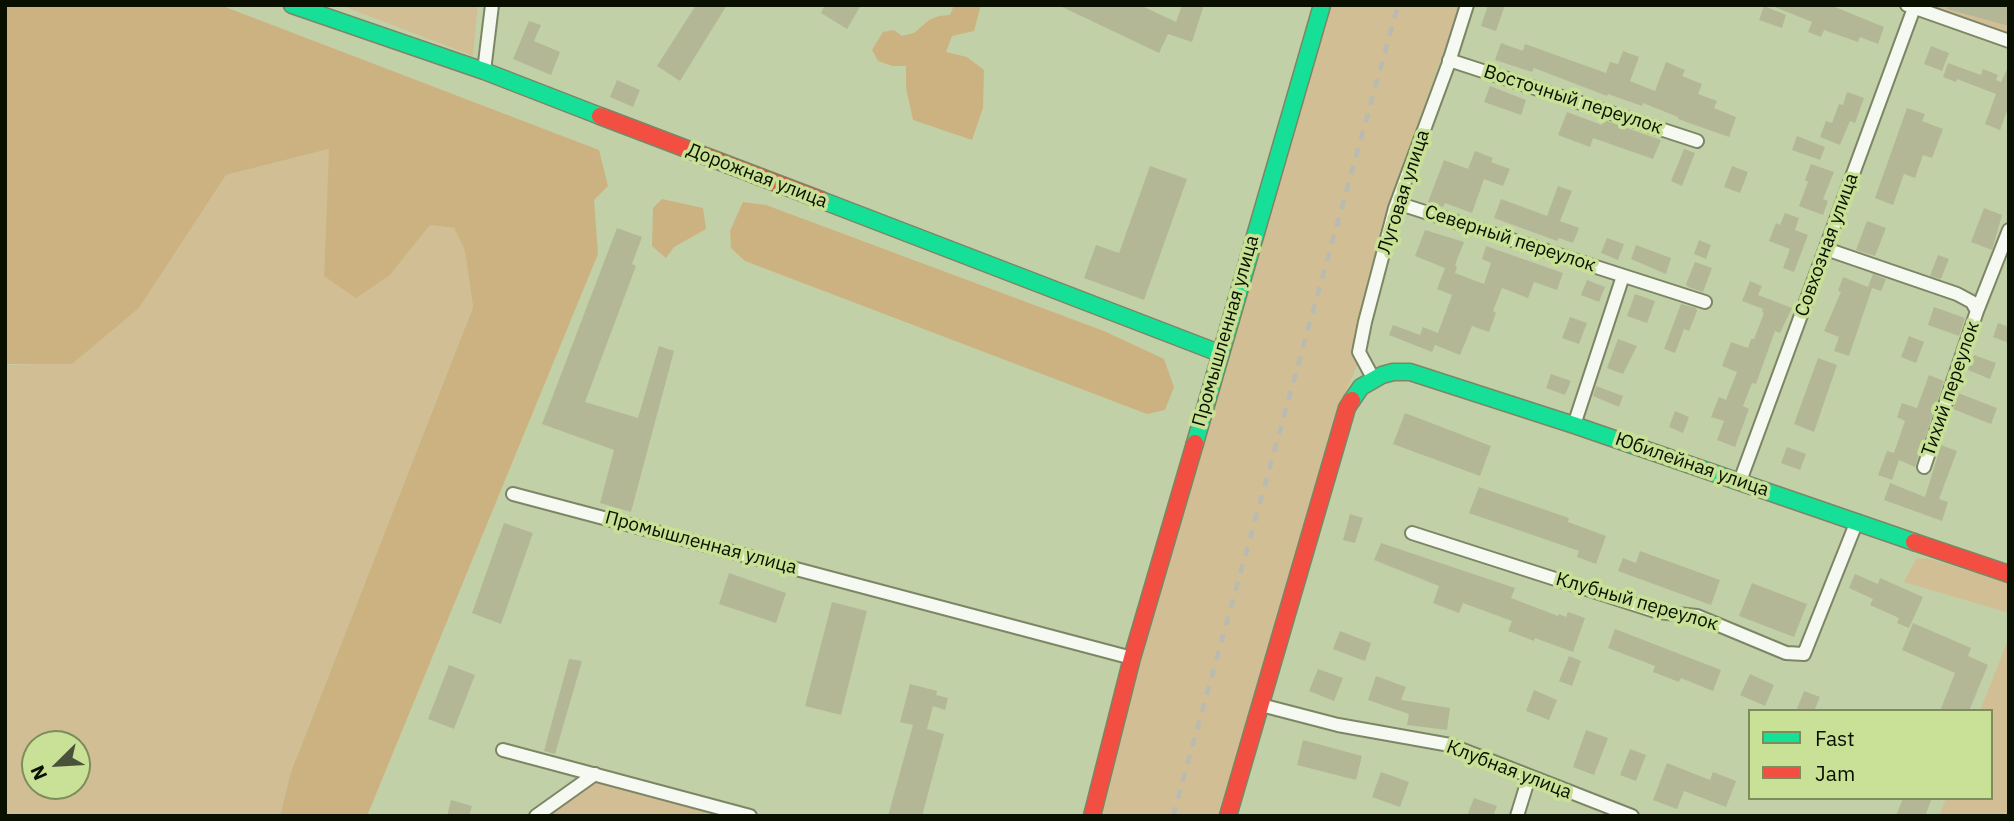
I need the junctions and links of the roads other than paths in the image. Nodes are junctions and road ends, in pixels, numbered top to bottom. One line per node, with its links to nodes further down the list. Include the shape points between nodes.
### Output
1 (292, 5): 8 (street, Дорожная улица)
2 (492, 5): 8 (street)
3 (1322, 5): 16 (street, Промышленная улица)
4 (1466, 5): 7 (street, Луговая улица)
5 (1911, 6): 6 (street); 12 (street, Совхозная улица)
6 (2009, 41)
7 (1449, 60): 9 (street, Восточный переулок); 10 (street, Луговая улица)
8 (484, 71): 16 (street, Дорожная улица)
9 (1697, 141)
10 (1397, 203): 13 (street, Северный переулок); 17 (street, Луговая улица, via 1359,352)
11 (2009, 230): 15 (street, Тихий переулок)
12 (1826, 249): 15 (street, Тихий переулок, via 1956,294 1972,302); 20 (street, Совхозная улица)
13 (1623, 276): 14 (street, Северный переулок); 18 (street)
14 (1705, 302)
15 (1978, 312): 19 (street, Тихий переулок)
16 (1219, 353): 25 (street, Промышленная улица)
17 (1373, 379): 18 (street, Юбилейная улица, via 1410,372); 26 (street, via 1361,387 1347,408)
18 (1574, 425): 20 (street, Юбилейная улица)
19 (1924, 467)
20 (1740, 481): 22 (street, Юбилейная улица)
21 (513, 494): 25 (street, Промышленная улица)
22 (1857, 521): 23 (street, Клубный переулок, via 1804,654 1786,653 1697,616 1658,612); 24 (street, Юбилейная улица)
23 (1412, 533)
24 (2009, 574)
25 (1132, 658): 33 (street, Промышленная улица)
26 (1261, 705): 29 (street, Клубная улица, via 1338,725 1450,745); 34 (street)
27 (503, 750): 28 (street)
28 (595, 774): 30 (street); 31 (street)
29 (1529, 777): 35 (street); 36 (street, Клубная улица)
30 (707, 810): 32 (street)
31 (536, 816)
32 (750, 816)
33 (1091, 816)
34 (1228, 816)
35 (1517, 816)
36 (1632, 816)

